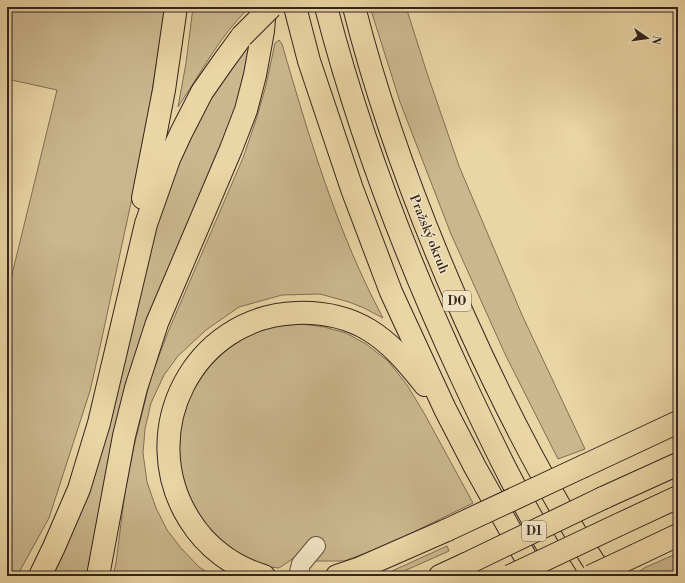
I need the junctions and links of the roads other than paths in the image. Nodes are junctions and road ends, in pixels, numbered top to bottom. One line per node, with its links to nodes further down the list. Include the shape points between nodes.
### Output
1 (176, 7): 7 (highway, via 164,90)
2 (265, 7): 15 (highway, via 255,75 246,110 157,323 136,388 124,436)
3 (271, 7): 7 (highway, bridge, via 242,36 222,62 202,92 169,159 146,224)
4 (295, 7): 8 (highway, via 309,61 352,189 391,292)
5 (326, 7): 22 (highway, Pražský okruh / D0, via 380,181 418,280 506,471)
6 (354, 7): 24 (highway, Pražský okruh / D0, via 383,107 441,264 509,412 559,505)
7 (118, 343): 14 (highway, via 99,423 79,489)
8 (445, 409): 16 (highway, via 394,349 368,330 337,317 304,312 271,316 240,328 212,347 191,372 174,406 168,449 172,481 184,511 202,538 240,568); 21 (highway)
9 (678, 422): 18 (highway, bridge, via 447,530)
10 (678, 464): 19 (highway, D1, bridge)
11 (678, 497): 20 (highway, D1, bridge)
12 (678, 535): 23 (highway, bridge)
13 (316, 546): 17 (lane, via 301,564)
14 (40, 576)
15 (98, 576)
16 (264, 576)
17 (298, 576)
18 (337, 576)
19 (440, 576)
20 (510, 576)
21 (536, 576)
22 (566, 576)
23 (591, 576)
24 (603, 576)

